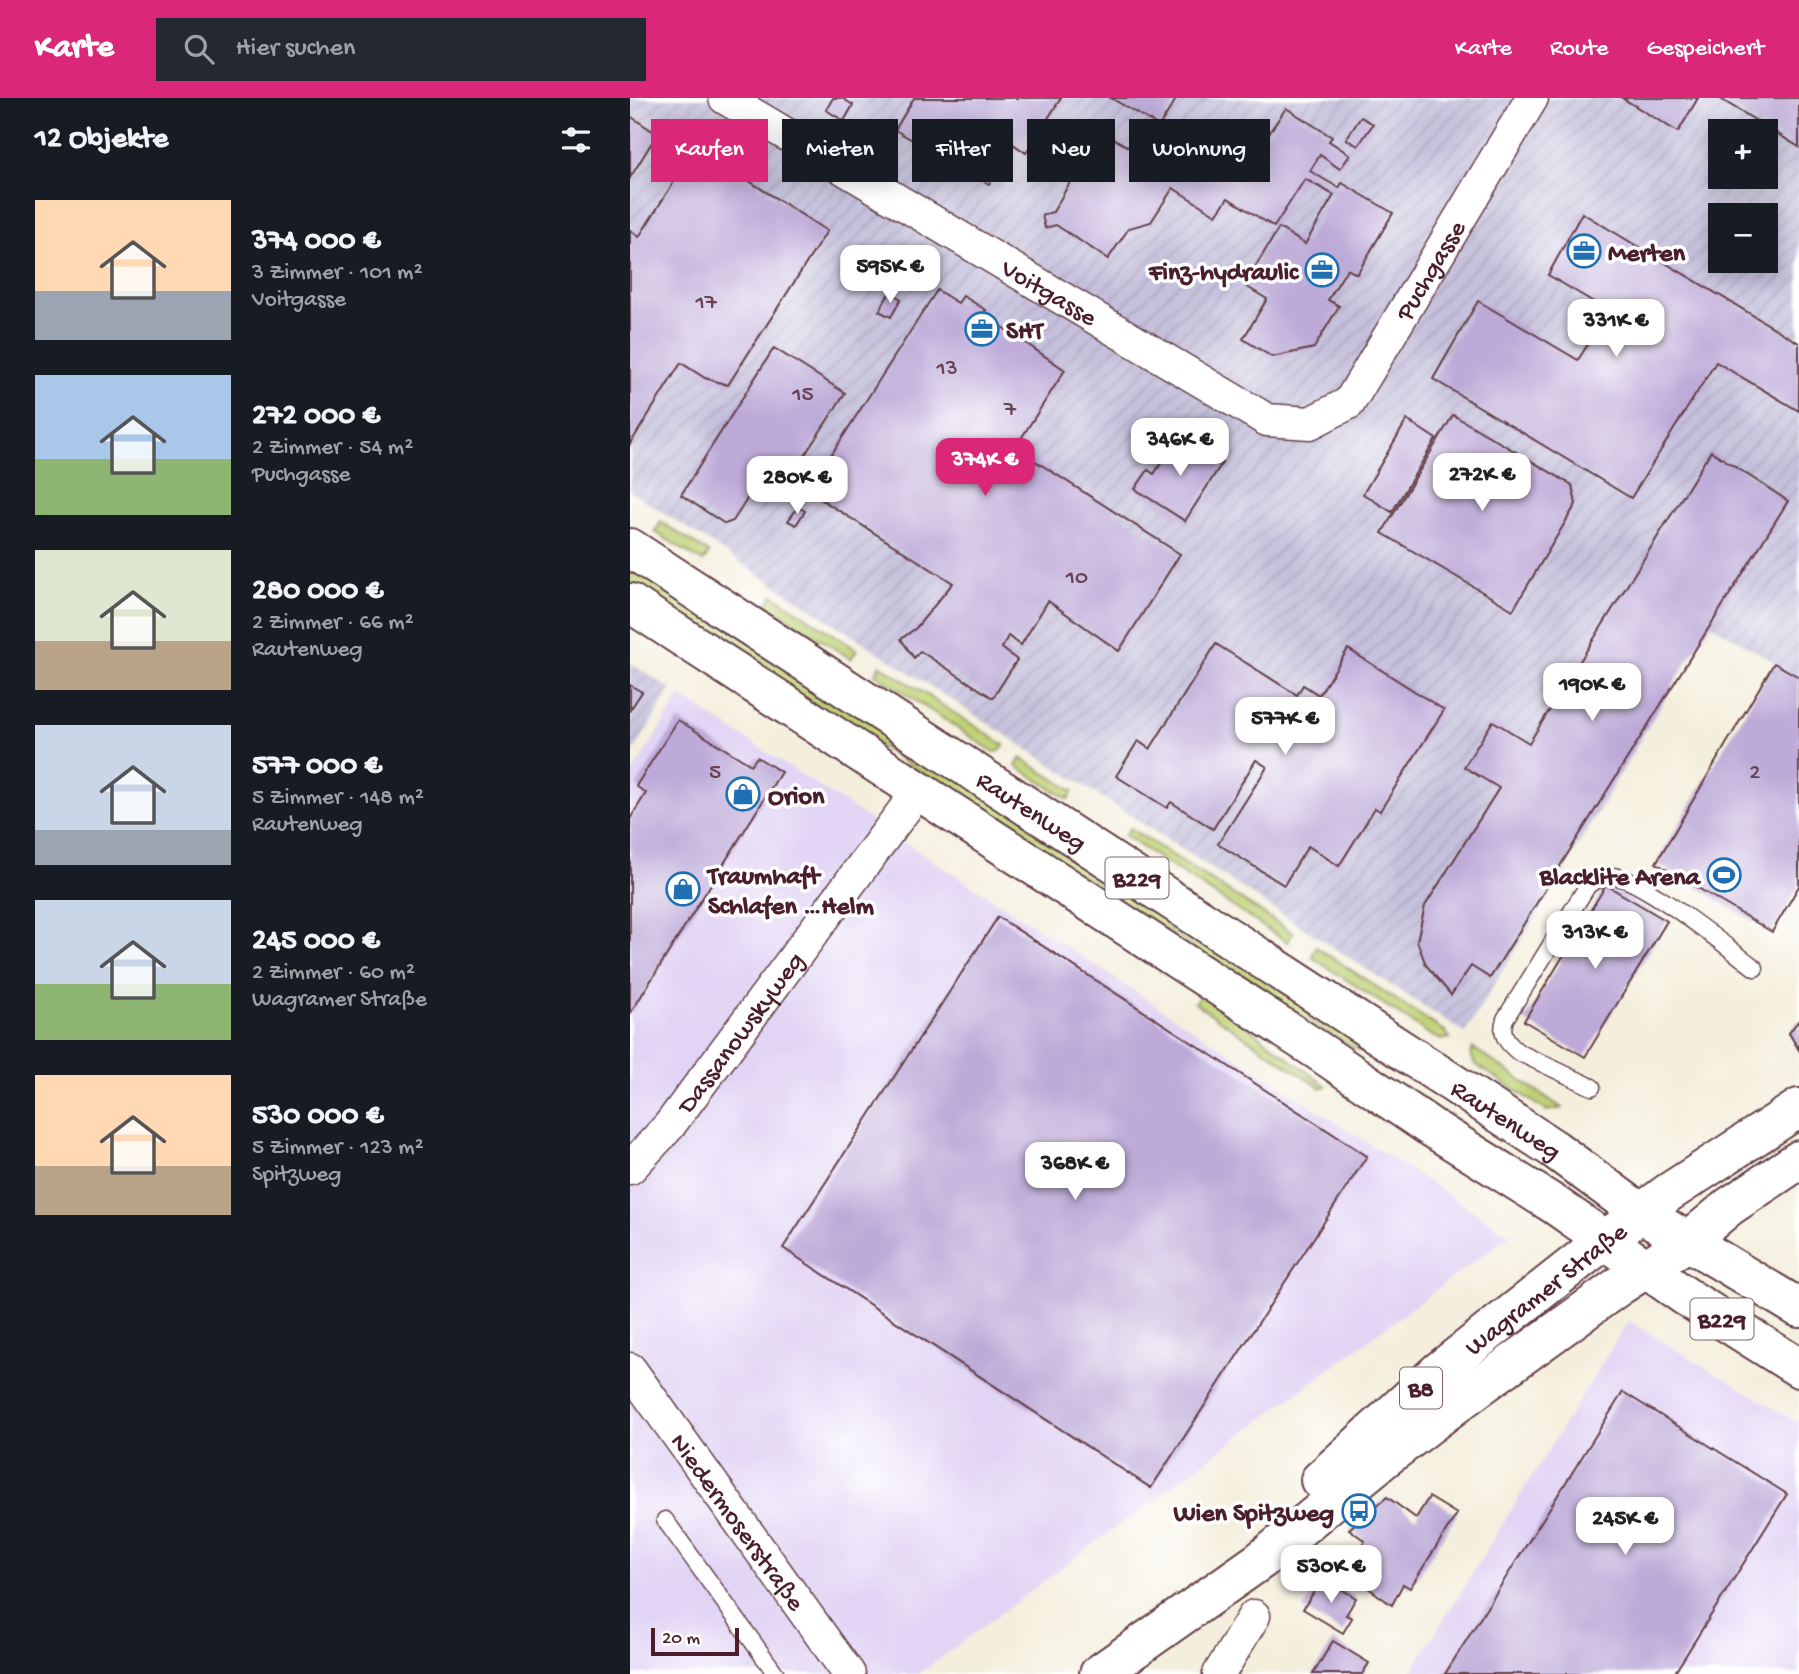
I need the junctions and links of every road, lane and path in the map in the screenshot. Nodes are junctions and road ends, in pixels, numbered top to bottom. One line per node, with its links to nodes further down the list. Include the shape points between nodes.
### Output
1 (725, 98): 3 (street, Voitgasse, via 1267,420)
2 (1532, 98): 3 (street, Puchgasse, via 1349,403)
3 (1310, 423)
4 (630, 548): 12 (main road, Rautenweg / B229, via 1554,1149)
5 (630, 603): 6 (main road, Rautenweg / B229)
6 (919, 790): 11 (street, Dassanowskyweg, via 669,1126); 13 (main road, Rautenweg / B229)
7 (1755, 968): 8 (lane, via 1632,882 1615,876 1588,885 1502,1028 1508,1044 1518,1052)
8 (1592, 1087)
9 (1799, 1108): 12 (main road, Wagramer Straße / B8)
10 (1799, 1160): 14 (main road, Wagramer Straße / B8)
11 (630, 1168)
12 (1641, 1213): 13 (main road, Wagramer Straße / B8); 14 (main road, B229)
13 (1605, 1240): 15 (main road, B229); 20 (main road, Wagramer Straße / B8, via 1439,1371 1306,1493)
14 (1687, 1241): 15 (main road, Wagramer Straße / B8); 16 (main road, B229)
15 (1646, 1268): 17 (main road, B229); 20 (main road, Wagramer Straße / B8, via 1385,1458)
16 (1799, 1308)
17 (1799, 1368)
18 (630, 1369): 23 (street, Niedermoserstraße)
19 (665, 1520): 22 (lane)
20 (1261, 1560): 24 (main road, Wagramer Straße / B8)
21 (1254, 1616): 25 (street)
22 (776, 1674)
23 (849, 1674)
24 (1099, 1674)
25 (1220, 1674)

